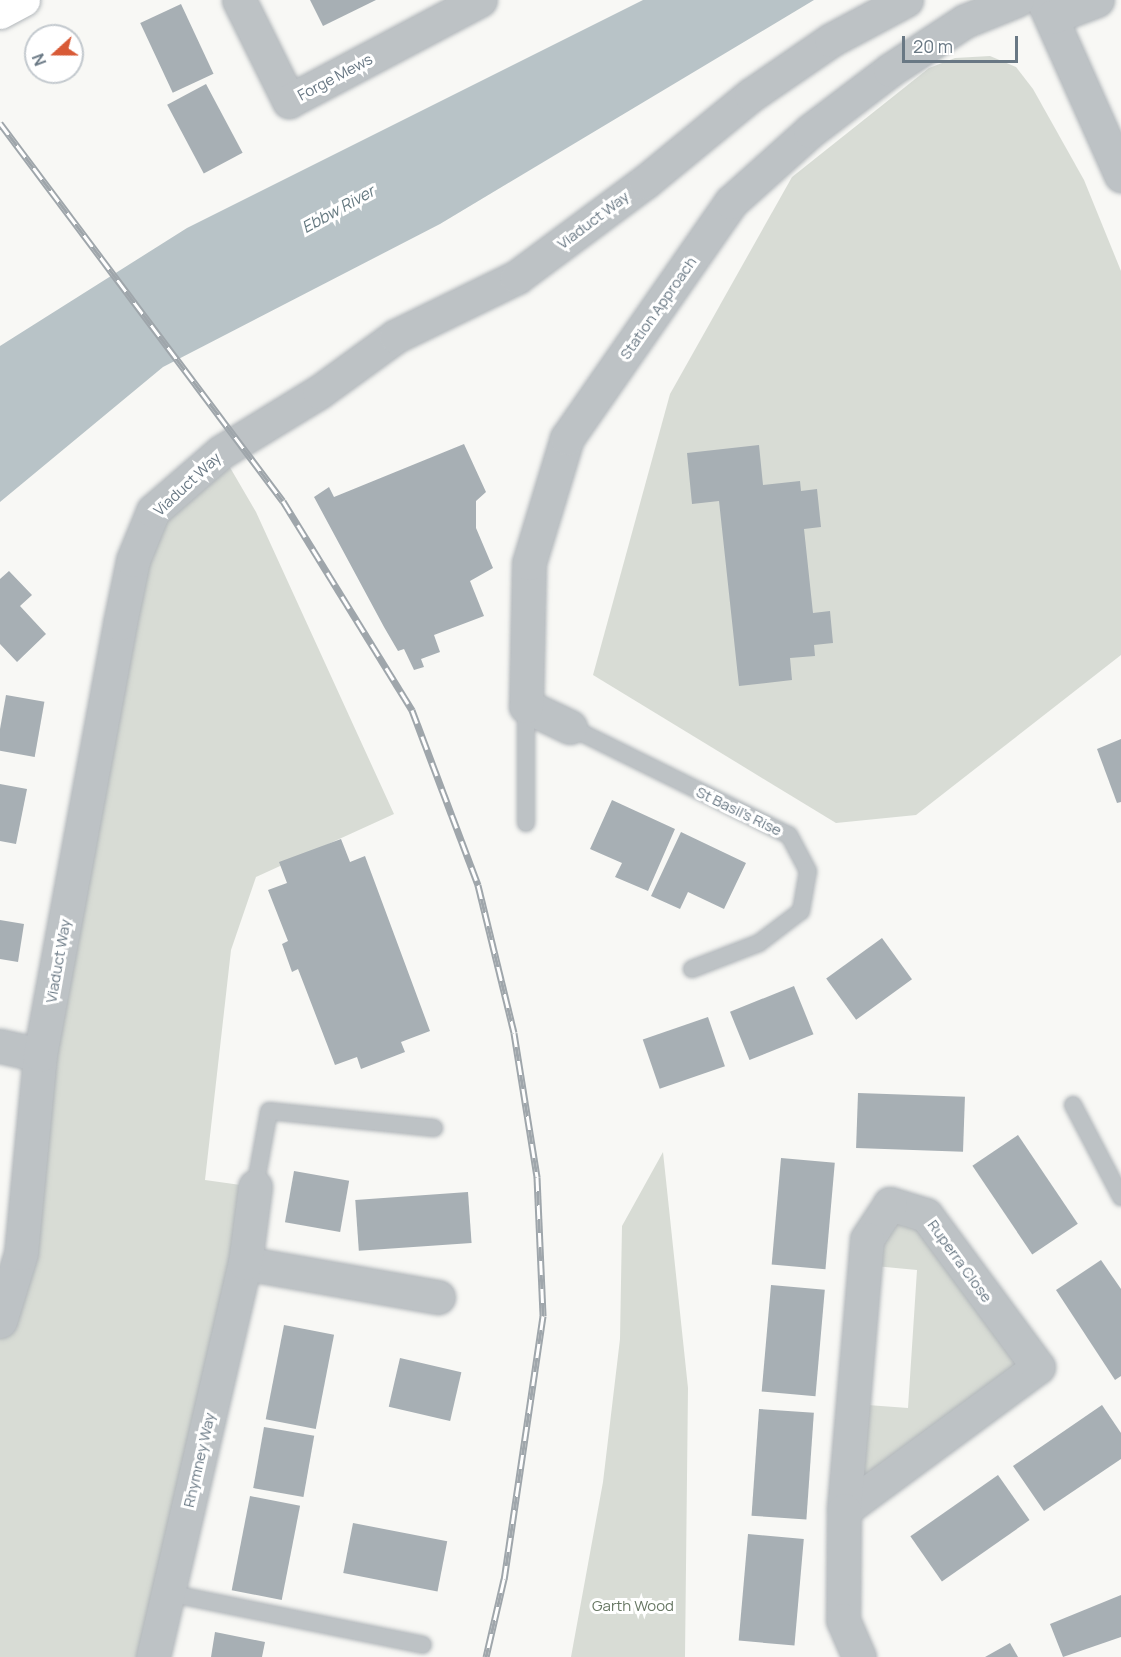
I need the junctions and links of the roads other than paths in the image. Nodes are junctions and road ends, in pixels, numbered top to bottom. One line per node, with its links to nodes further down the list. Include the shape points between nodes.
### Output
1 (23, 0): 8 (main road)
2 (238, 0): 3 (street, Forge Mews, via 289,101)
3 (480, 0)
4 (906, 0): 15 (street, Viaduct Way, via 831,40 751,95 645,182 517,277 396,336 319,392 221,452 153,511 133,561 120,623)
5 (1017, 0): 10 (street, Station Approach, via 965,21 890,70 810,131 731,202 717,222 567,438 529,563)
6 (1097, 0): 7 (street)
7 (1047, 8): 9 (street)
8 (0, 12)
9 (1121, 175)
10 (526, 706): 11 (street); 12 (lane)
11 (570, 727): 13 (lane, St Basil's Rise, via 789,835 808,871 801,911 759,943)
12 (526, 823)
13 (693, 969)
14 (0, 1046): 15 (street)
15 (40, 1055): 22 (street, Viaduct Way, via 21,1253)
16 (1073, 1105): 19 (lane)
17 (434, 1128): 18 (lane, via 269,1111)
18 (255, 1187): 20 (street, Rhymney Way)
19 (1121, 1197)
20 (245, 1263): 21 (street); 24 (street, Rhymney Way)
21 (438, 1298)
22 (0, 1321)
23 (844, 1510): 23 (street, Ruperra Close, via 1038,1367 926,1215 890,1204 867,1239); 27 (street, Ruperra Close, via 843,1620)
24 (168, 1593): 25 (lane); 26 (street, Rhymney Way)
25 (423, 1645)
26 (153, 1657)
27 (859, 1657)

